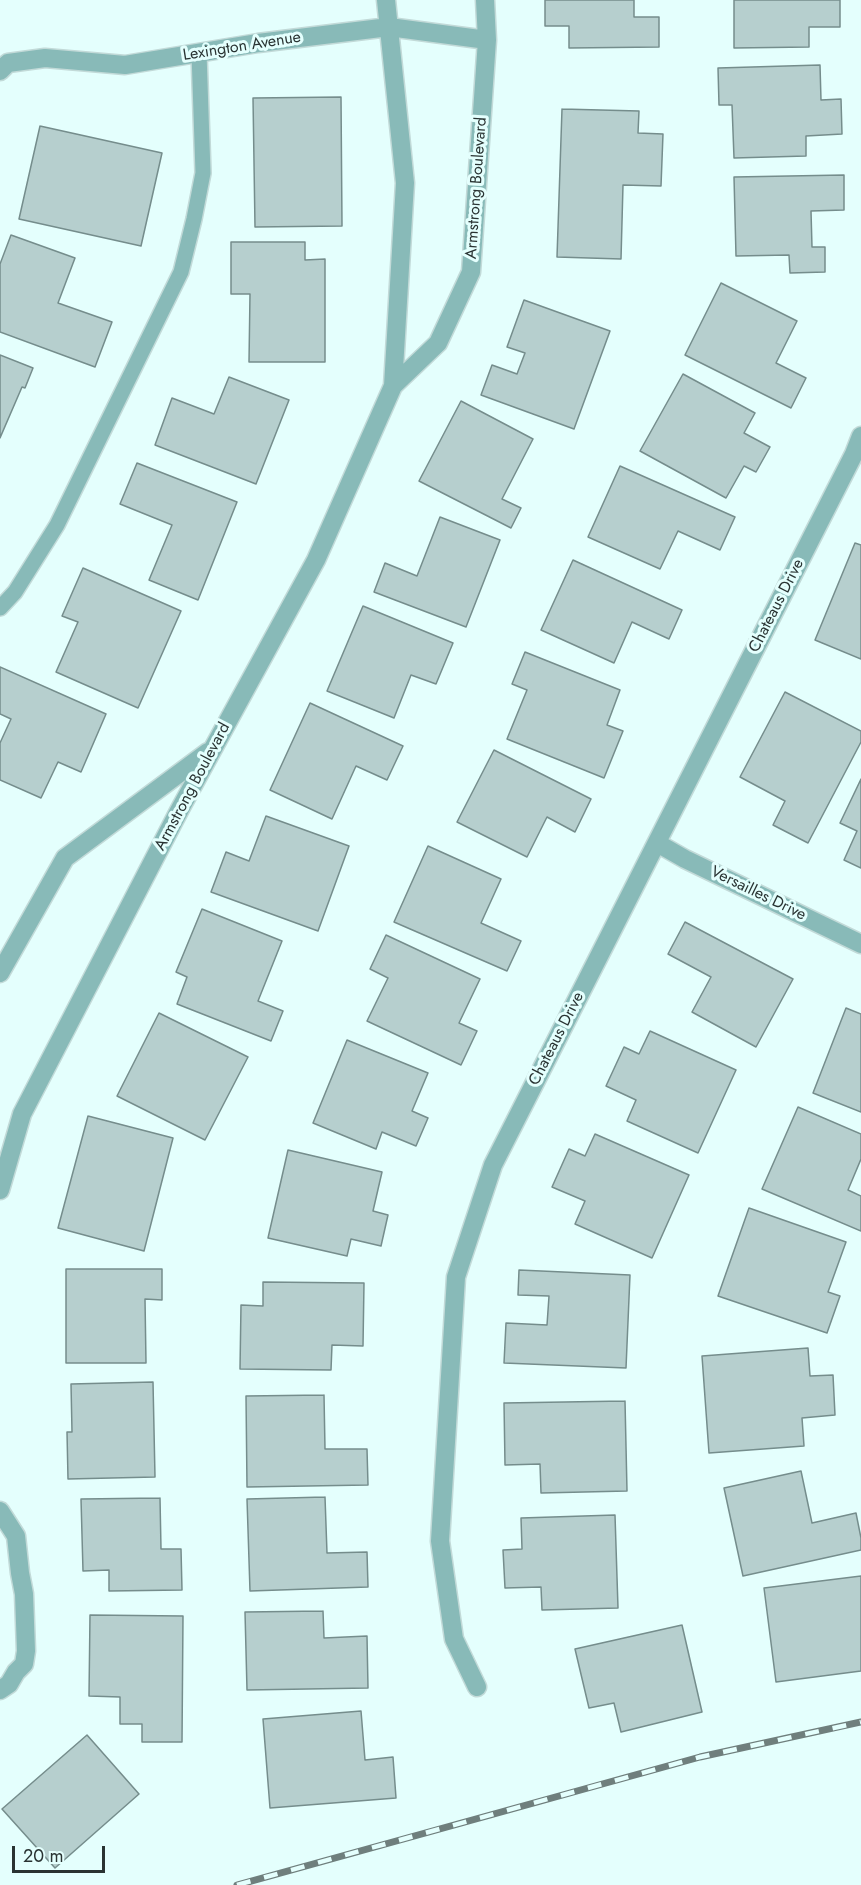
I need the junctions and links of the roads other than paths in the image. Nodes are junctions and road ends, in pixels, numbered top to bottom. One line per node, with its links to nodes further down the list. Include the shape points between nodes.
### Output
1 (386, 0): 3 (street, Armstrong Boulevard)
2 (485, 0): 4 (street, Armstrong Boulevard)
3 (389, 27): 4 (street, Lexington Avenue); 5 (street, Lexington Avenue); 7 (street, Armstrong Boulevard, via 405,183)
4 (487, 40): 7 (street, Armstrong Boulevard, via 471,272 438,343)
5 (199, 53): 6 (street, Lexington Avenue, via 125,65 45,58 8,63); 10 (lane, via 203,173 181,272 57,525 15,592)
6 (0, 71)
7 (393, 386): 11 (street, Armstrong Boulevard, via 316,560)
8 (861, 436): 9 (street, Chateaus Drive)
9 (858, 455): 12 (street, Chateaus Drive)
10 (0, 608)
11 (214, 747): 14 (street, via 65,858); 15 (street, Armstrong Boulevard, via 22,1114)
12 (657, 843): 13 (street, Versailles Drive); 17 (street, Chateaus Drive, via 493,1165 456,1277 440,1541 453,1639)
13 (861, 944)
14 (0, 974)
15 (0, 1190)
16 (0, 1512): 18 (street, via 16,1536 26,1651 24,1664)
17 (477, 1687)
18 (0, 1690)

